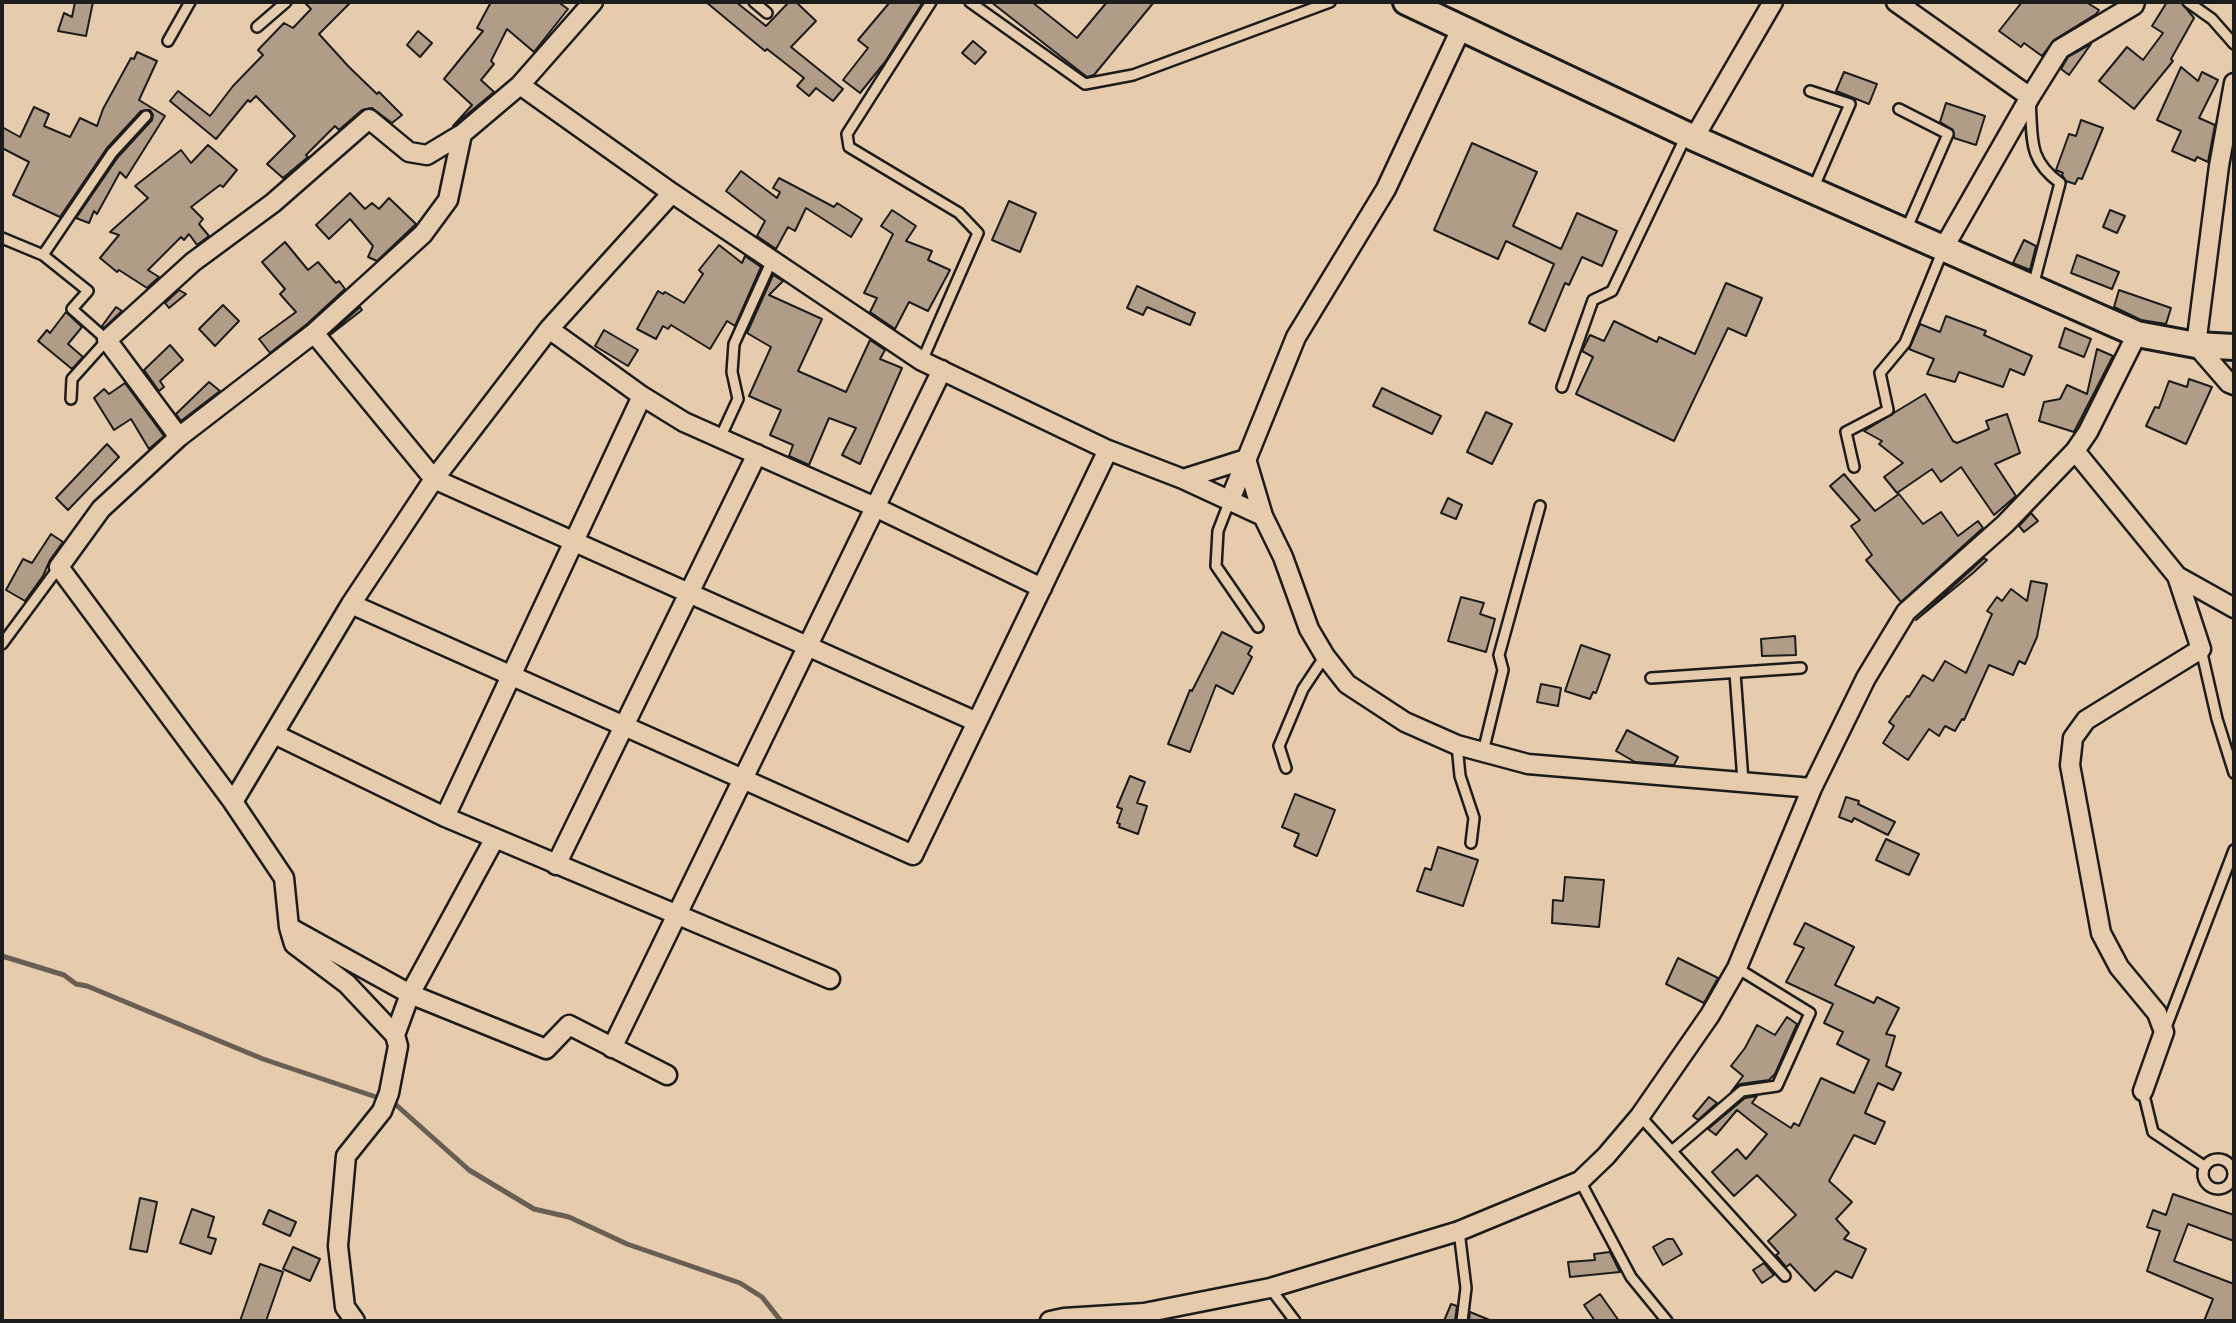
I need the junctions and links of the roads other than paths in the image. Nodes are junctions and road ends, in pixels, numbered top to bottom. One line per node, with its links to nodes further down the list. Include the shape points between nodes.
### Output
1 (190, 2): 16 (lane)
2 (286, 2): 14 (lane)
3 (593, 2): 19 (street)
4 (754, 2): 13 (lane)
5 (932, 2): 41 (lane, via 846,134 849,147 959,212 978,233)
6 (970, 2): 7 (lane, via 1085,84 1133,75)
7 (1330, 2)
8 (1406, 2): 15 (main road)
9 (1773, 2): 25 (street)
10 (1896, 2): 21 (street)
11 (2188, 2): 17 (lane, via 2212,19)
12 (2132, 3): 21 (street, via 2060,49)
13 (767, 13)
14 (257, 27)
15 (1461, 29): 25 (main road); 52 (street, via 1386,190 1296,337)
16 (168, 41)
17 (2234, 44)
18 (2234, 83): 26 (street)
19 (520, 85): 24 (street); 28 (street)
20 (1811, 91): 27 (lane, via 1850,104)
21 (2030, 97): 31 (street); 34 (lane, via 2034,151 2044,171 2060,183)
22 (1899, 109): 29 (lane, via 1948,134)
23 (145, 116): 32 (lane, via 112,153)
24 (463, 134): 36 (street, via 448,200 423,234); 38 (street, via 427,155 409,152 369,119 273,203 193,262)
25 (1690, 136): 27 (main road); 44 (lane, via 1612,291 1593,300)
26 (2227, 166): 39 (street)
27 (1812, 191): 29 (main road)
28 (672, 193): 33 (street); 35 (street)
29 (1906, 232): 31 (main road)
30 (2, 238): 32 (lane)
31 (1943, 248): 34 (main road); 53 (lane, via 1905,343 1880,373 1888,410 1846,432)
32 (43, 255): 38 (lane, via 88,291 72,309)
33 (772, 260): 41 (street); 48 (lane, via 734,344 732,372 738,398)
34 (2032, 288): 37 (main road)
35 (550, 329): 45 (street); 54 (street)
36 (314, 333): 47 (street); 54 (street)
37 (2137, 334): 39 (main road); 50 (street)
38 (107, 340): 46 (lane, via 72,379); 47 (street)
39 (2196, 345): 40 (main road); 43 (street)
40 (2234, 347)
41 (922, 361): 42 (street)
42 (942, 370): 49 (street); 58 (street)
43 (2234, 385)
44 (1562, 387)
45 (642, 396): 48 (street); 60 (street)
46 (71, 399)
47 (178, 437): 61 (street, via 101,509)
48 (720, 438): 51 (street)
49 (1108, 450): 55 (street); 63 (street)
50 (2075, 452): 62 (street); 85 (street, via 2006,524 1906,612 1866,678)
51 (757, 454): 58 (street); 64 (street)
52 (1246, 459): 55 (street); 56 (street); 59 (street)
53 (1854, 467)
54 (435, 479): 60 (street); 65 (street)
55 (1183, 480): 56 (street)
56 (1230, 500): 59 (street); 67 (lane, via 1218,531 1216,566)
57 (1540, 506): 80 (lane, via 1499,655 1503,670)
58 (875, 507): 63 (street); 69 (street)
59 (1263, 516): 71 (street, via 1283,556 1308,629)
60 (574, 541): 64 (street); 74 (street)
61 (59, 567): 68 (lane); 86 (street)
62 (2178, 576): 66 (street); 70 (street)
63 (1042, 587): 76 (street)
64 (689, 593): 69 (street); 77 (street)
65 (351, 604): 74 (street); 78 (street)
66 (2234, 608)
67 (1258, 627)
68 (2, 644)
69 (807, 646): 76 (street); 83 (street)
70 (2201, 649): 82 (lane); 97 (street, via 2086,720 2073,738 2070,765 2101,933 2119,967 2157,1013)
71 (1325, 656): 79 (street, via 1347,684 1405,722); 81 (lane, via 1303,689 1279,746)
72 (1801, 668): 73 (lane)
73 (1735, 673): 75 (lane); 84 (lane)
74 (511, 676): 77 (street); 87 (street)
75 (1651, 678)
76 (977, 722): 83 (street, via 913,855)
77 (624, 726): 83 (street); 91 (street)
78 (274, 734): 86 (street); 87 (street)
79 (1457, 746): 80 (street); 89 (lane, via 1460,776 1475,818)
80 (1483, 752): 84 (street, via 1528,764)
81 (1286, 768)
82 (2234, 773)
83 (743, 779): 92 (street)
84 (1743, 781): 85 (street)
85 (1812, 788): 94 (street)
86 (233, 802): 93 (street, via 284,878)
87 (445, 817): 88 (street)
88 (495, 838): 91 (street); 96 (street)
89 (1471, 843)
90 (2234, 850): 97 (lane)
91 (556, 865): 92 (street)
92 (677, 915): 95 (street); 99 (street)
93 (289, 927): 96 (street); 98 (street, via 295,944 347,984)
94 (1737, 968): 102 (street); 103 (lane, via 1810,1013 1777,1086 1742,1091)
95 (830, 979)
96 (410, 994): 98 (street); 99 (street, via 546,1049 569,1025)
97 (2164, 1032): 101 (street)
98 (395, 1035): 110 (street, via 398,1046 382,1111 346,1156 338,1246 345,1307)
99 (612, 1048): 100 (street)
100 (667, 1075)
101 (2143, 1091): 104 (lane, via 2153,1132)
102 (1640, 1116): 103 (lane); 105 (street)
103 (1673, 1150): 107 (lane)
104 (2204, 1166)
105 (1580, 1181): 106 (street); 114 (lane, via 1631,1277)
106 (1459, 1231): 108 (street); 113 (lane, via 1466,1288)
107 (1786, 1276)
108 (1270, 1288): 109 (street); 112 (lane)
109 (1143, 1317): 111 (street)
110 (355, 1321)
111 (1050, 1321)
112 (1295, 1321)
113 (1462, 1321)
114 (1667, 1321)

